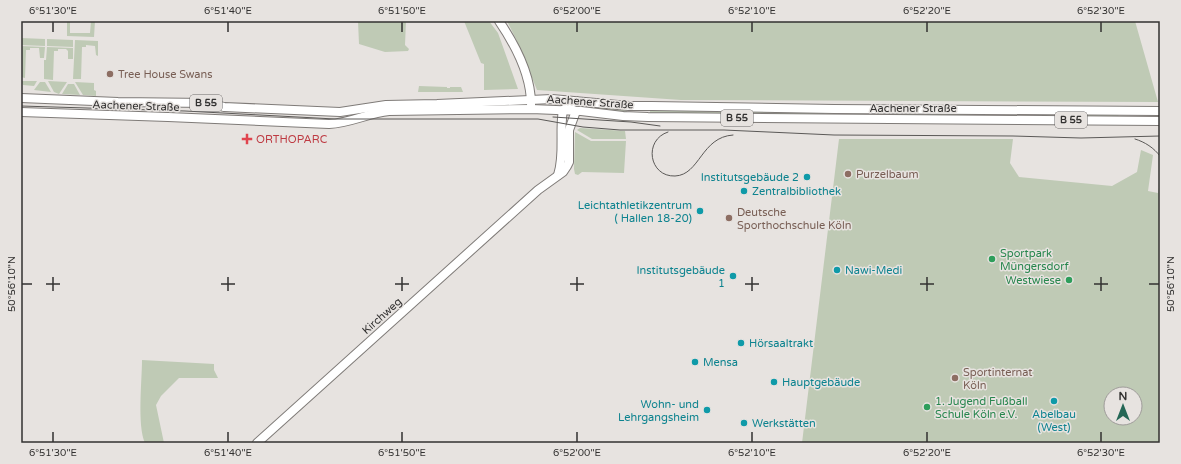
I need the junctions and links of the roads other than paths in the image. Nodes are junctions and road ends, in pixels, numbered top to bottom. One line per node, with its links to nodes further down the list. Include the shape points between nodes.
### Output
1 (499, 21): 4 (main road, via 523,67)
2 (21, 98): 6 (main road, Aachener Straße / B 55)
3 (552, 99): 4 (main road, Aachener Straße / B 55); 5 (main road, Aachener Straße / B 55); 8 (main road, Kirchweg)
4 (531, 100): 6 (main road, Aachener Straße / B 55, via 386,105 350,112 224,107 208,103); 7 (main road)
5 (576, 101): 8 (main road); 10 (main road, Aachener Straße / B 55, via 629,106)
6 (174, 102): 12 (main road, via 176,111)
7 (531, 109): 8 (main road, Aachener Straße / B 55); 12 (main road, Aachener Straße / B 55, via 389,111 349,122 329,124)
8 (562, 110): 9 (main road, Aachener Straße / B 55); 14 (main road, Kirchweg); 15 (main road, via 562,150)
9 (576, 111): 13 (main road, Aachener Straße / B 55, via 648,117); 14 (main road, Kirchweg)
10 (1160, 111)
11 (21, 112): 12 (main road, Aachener Straße / B 55)
12 (168, 117)
13 (1160, 121)
14 (569, 130): 15 (main road, Kirchweg, via 569,162 565,170)
15 (558, 175): 16 (main road, Kirchweg, via 538,190)
16 (258, 443)

